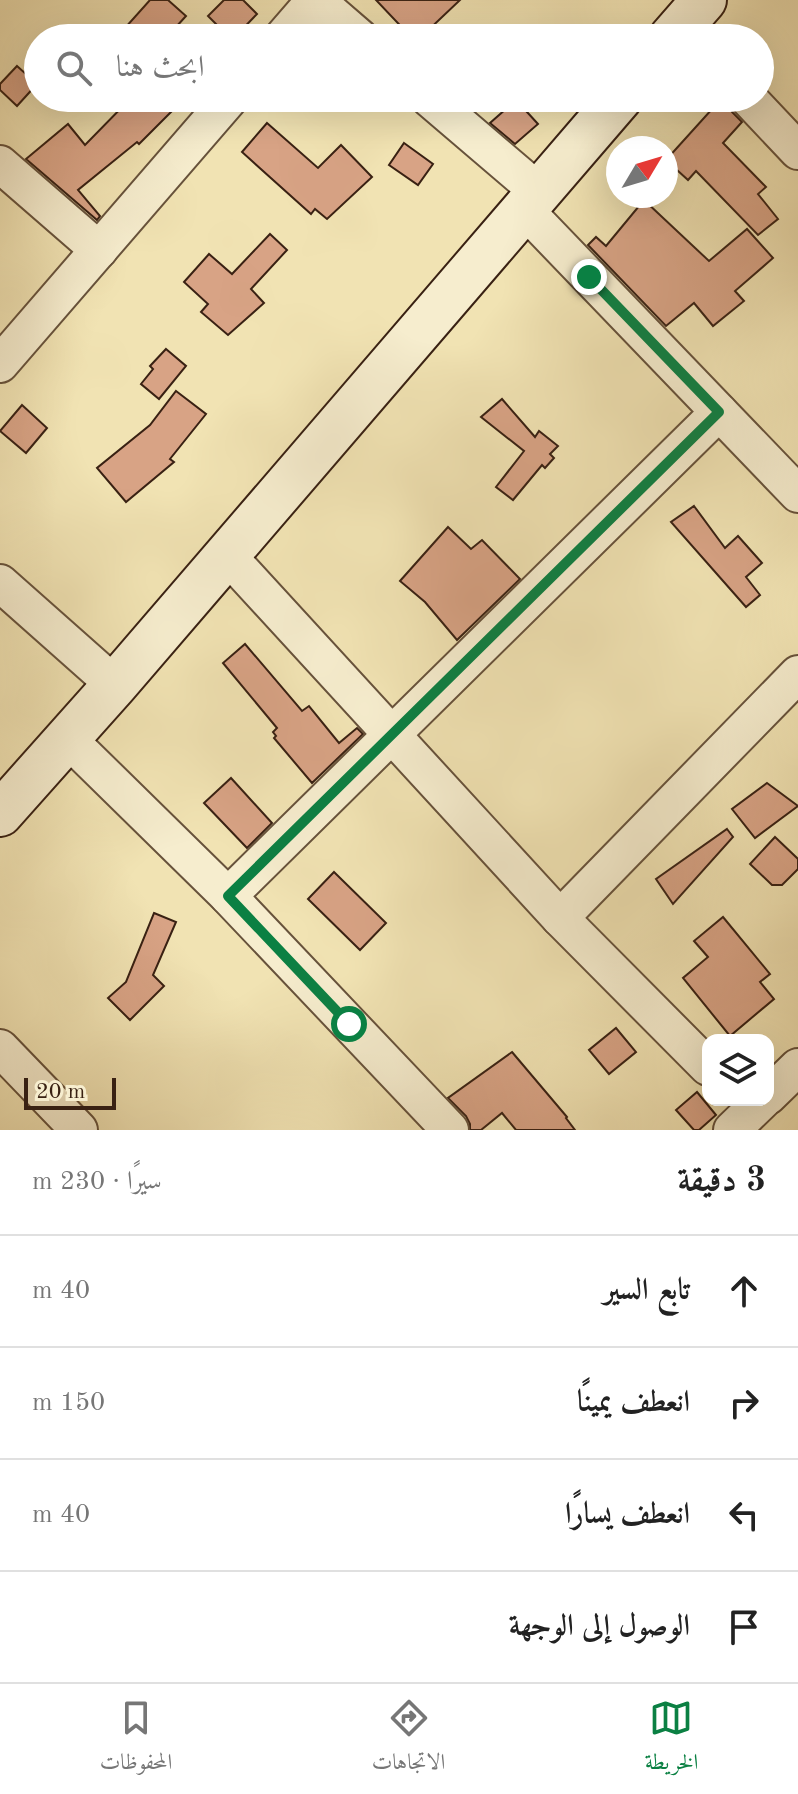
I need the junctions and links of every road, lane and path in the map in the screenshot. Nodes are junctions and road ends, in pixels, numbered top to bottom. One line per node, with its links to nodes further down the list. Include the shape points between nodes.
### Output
1 (315, 0): 2 (street); 3 (street)
2 (294, 24)
3 (343, 24)
4 (218, 112): 11 (street)
5 (443, 112): 10 (street)
6 (608, 112): 10 (street)
7 (761, 112): 8 (street)
8 (798, 151)
9 (0, 164): 11 (street)
10 (531, 201): 13 (street); 15 (street)
11 (99, 250): 12 (street)
12 (0, 364)
13 (719, 412): 14 (street); 19 (street)
14 (798, 494)
15 (227, 555): 18 (street); 19 (street)
16 (0, 583): 18 (street)
17 (798, 674): 23 (street)
18 (115, 685): 20 (street)
19 (392, 734): 22 (street); 23 (street)
20 (68, 739): 21 (street); 22 (street)
21 (0, 814)
22 (228, 896): 29 (street)
23 (560, 918): 25 (street)
24 (0, 1048): 28 (street)
25 (702, 1061)
26 (798, 1067): 27 (street)
27 (754, 1111)
28 (79, 1130)
29 (450, 1130)

